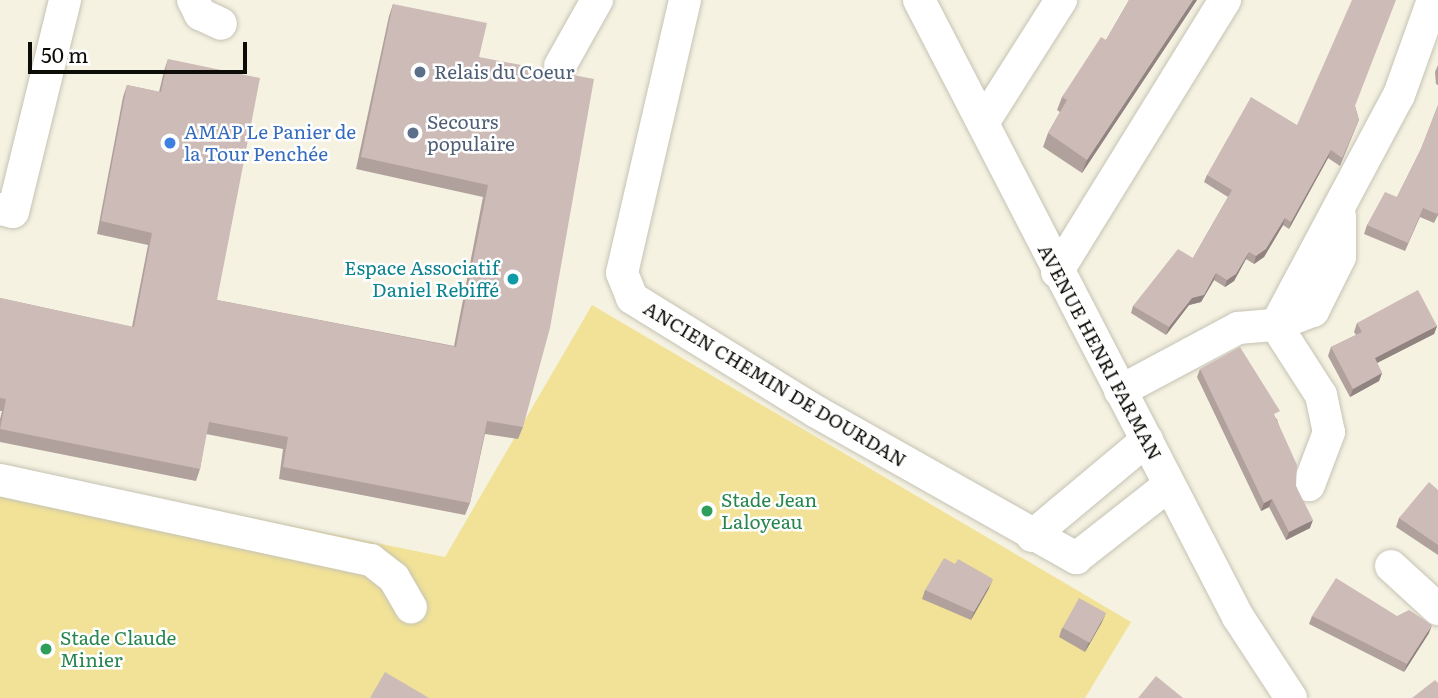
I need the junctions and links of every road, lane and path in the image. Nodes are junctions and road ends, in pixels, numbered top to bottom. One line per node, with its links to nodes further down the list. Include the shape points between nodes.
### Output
1 (65, 0): 12 (street, via 13,212)
2 (193, 0): 9 (street, via 200,14)
3 (597, 0): 10 (street)
4 (684, 0): 20 (street, ANCIEN CHEMIN DE DOURDAN, via 622,273 632,298)
5 (919, 0): 11 (street, AVENUE HENRI FARMAN)
6 (1061, 0): 11 (street)
7 (1225, 0): 13 (street)
8 (1433, 0): 14 (street, via 1399,95 1340,216 1340,257 1313,311)
9 (220, 24)
10 (560, 66)
11 (983, 123): 13 (street, AVENUE HENRI FARMAN)
12 (0, 209)
13 (1057, 272): 15 (street, AVENUE HENRI FARMAN)
14 (1276, 325): 15 (street, via 1238,328); 19 (street, via 1321,396 1329,432)
15 (1120, 391): 16 (street, AVENUE HENRI FARMAN)
16 (1147, 440): 18 (street, AVENUE HENRI FARMAN); 20 (street)
17 (0, 480): 22 (street, via 371,560 394,578)
18 (1169, 485): 20 (street, ANCIEN CHEMIN DE DOURDAN, via 1076,558); 24 (street, AVENUE HENRI FARMAN, via 1238,617)
19 (1309, 485)
20 (1032, 537)
21 (1391, 566): 23 (street)
22 (411, 608)
23 (1438, 609)
24 (1291, 698)

